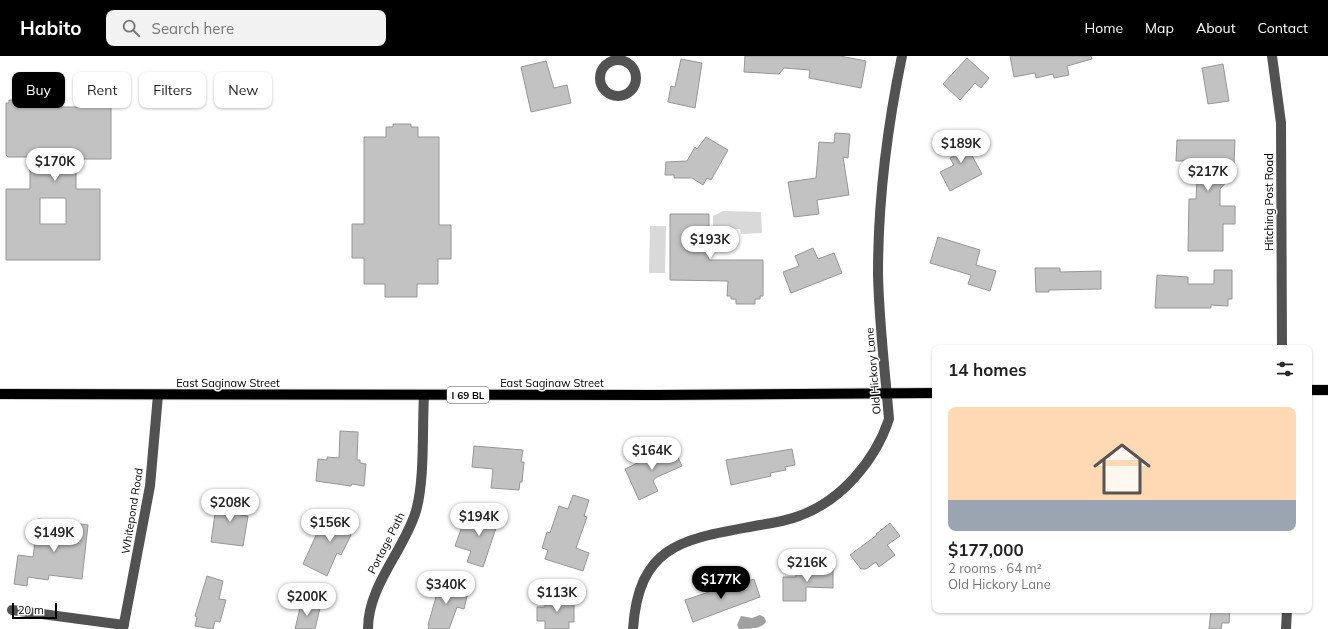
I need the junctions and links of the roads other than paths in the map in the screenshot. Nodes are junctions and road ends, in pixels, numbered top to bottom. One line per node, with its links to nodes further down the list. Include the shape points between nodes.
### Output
1 (902, 56): 8 (street, Old Hickory Lane, via 887,141 879,230 880,318)
2 (1272, 56): 3 (street, Hitching Post Road, via 1281,123)
3 (1282, 345)
4 (1312, 390): 5 (main road)
5 (1328, 390)
6 (932, 393): 8 (main road, East Saginaw Street / I 69 BL)
7 (0, 394): 9 (main road, East Saginaw Street / I 69 BL)
8 (887, 394): 10 (main road, East Saginaw Street / I 69 BL); 15 (street, Old Hickory Lane, via 889,419 885,433 857,475 836,495 817,508 798,516 692,539 661,555 646,573 638,592)
9 (158, 395): 10 (main road, East Saginaw Street / I 69 BL); 13 (street, Whitepond Road, via 150,486)
10 (424, 395): 14 (street, Portage Path, via 420,490 416,511 380,583 372,604)
11 (12, 610): 13 (street)
12 (1287, 613): 16 (street)
13 (123, 627)
14 (368, 629)
15 (633, 629)
16 (1286, 629)

